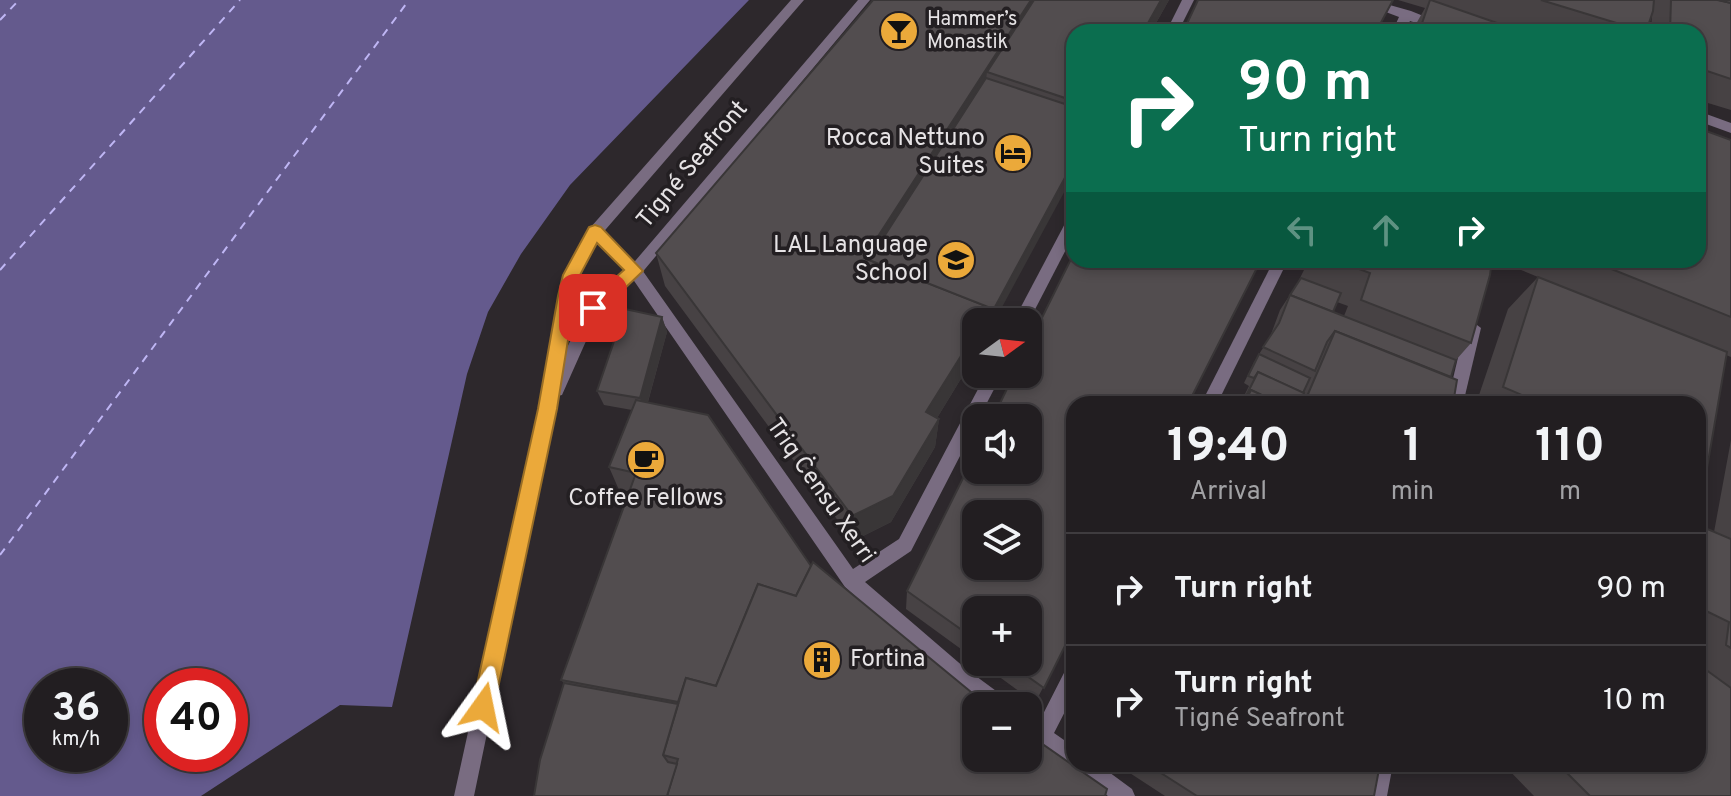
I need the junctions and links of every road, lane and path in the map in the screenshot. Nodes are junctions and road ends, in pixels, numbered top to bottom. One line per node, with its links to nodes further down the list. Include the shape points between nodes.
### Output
1 (798, 0): 11 (street, Tigné Seafront)
2 (864, 0): 14 (street, Tigné Seafront)
3 (1188, 0): 6 (street)
4 (1360, 0): 5 (street)
5 (1407, 14): 7 (street); 8 (street)
6 (1176, 24)
7 (1402, 24)
8 (1435, 24)
9 (1706, 119): 10 (street)
10 (1731, 128)
11 (595, 232): 14 (street, Triq Ċensu Xerri); 20 (street, Tigné Seafront, via 572,275)
12 (1066, 235): 15 (street)
13 (1277, 268): 18 (street)
14 (635, 271): 20 (street, Tigné Seafront, via 593,308); 21 (street, Triq Ċensu Xerri)
15 (1028, 308)
16 (1476, 314): 19 (street)
17 (987, 388): 21 (street, via 905,545)
18 (1213, 396)
19 (1457, 396)
20 (547, 409): 29 (street, Tigné Seafront)
21 (851, 581): 23 (street, Triq Ċensu Xerri)
22 (1066, 686): 24 (street)
23 (981, 692)
24 (1042, 721)
25 (1042, 736): 26 (street)
26 (1066, 753)
27 (1092, 772): 30 (street)
28 (1382, 772): 31 (street)
29 (464, 796)
30 (1125, 796)
31 (1377, 796)

